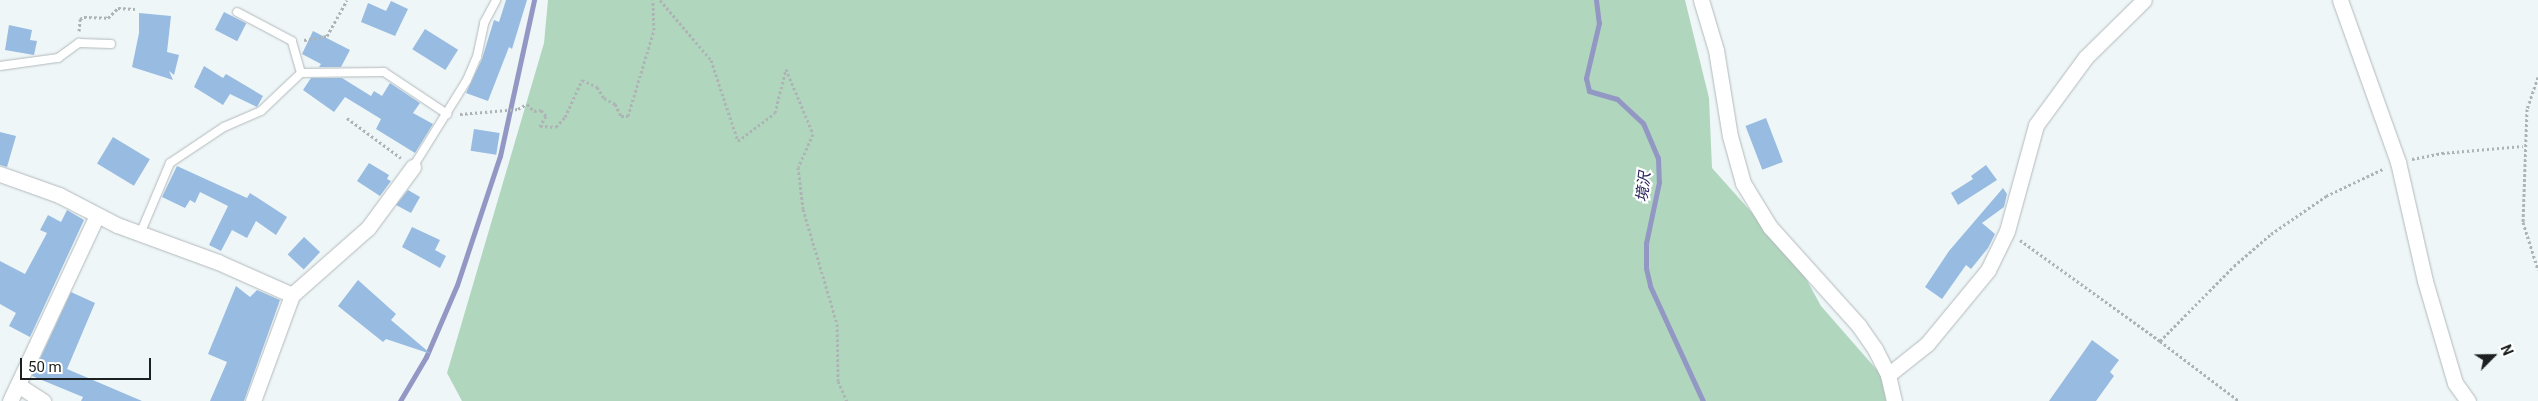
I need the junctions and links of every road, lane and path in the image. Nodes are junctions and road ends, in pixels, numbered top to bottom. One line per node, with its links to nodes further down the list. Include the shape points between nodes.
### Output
1 (347, 0): 12 (path, via 327,36)
2 (496, 0): 16 (lane, via 484,23 478,57)
3 (652, 0): 17 (path, via 654,30 628,116 621,116 615,104 604,98 597,87 582,80 565,117 556,127 540,126 546,116 541,110 534,112 526,104 518,109)
4 (660, 0): 34 (path, via 711,60 738,141 775,113 786,69 813,134 798,167 803,209 837,324 838,381)
5 (1701, 0): 29 (street, via 1716,50 1730,136 1743,183 1770,227 1859,326)
6 (2144, 0): 24 (street, via 2086,58 2036,126)
7 (2340, 0): 20 (street)
8 (135, 9): 11 (path, via 118,8 108,18 80,19)
9 (237, 12): 12 (lane)
10 (111, 44): 11 (lane)
11 (77, 45): 13 (lane, via 58,58)
12 (295, 45): 14 (lane)
13 (0, 66)
14 (301, 73): 16 (lane, via 384,72); 25 (lane, via 261,111 224,127 170,163)
15 (2538, 77): 19 (path, via 2527,109)
16 (447, 114): 21 (lane)
17 (457, 114)
18 (347, 118): 21 (path)
19 (2523, 146): 20 (path, via 2442,153); 26 (path, via 2523,222)
20 (2398, 162): 28 (path, via 2326,196 2271,234 2234,266); 37 (street, via 2437,322 2455,383)
21 (413, 167): 27 (street, via 368,228)
22 (4, 172): 23 (street)
23 (97, 215): 25 (street); 30 (street)
24 (2007, 230): 28 (path); 29 (street, via 1988,270 1927,344)
25 (140, 234): 27 (street, via 218,262)
26 (2538, 270)
27 (292, 295): 33 (street)
28 (2160, 341): 36 (path)
29 (1888, 374): 35 (street)
30 (18, 384): 31 (street); 32 (street)
31 (10, 401)
32 (43, 401)
33 (253, 401)
34 (847, 401)
35 (1894, 401)
36 (2239, 401)
37 (2468, 401)

